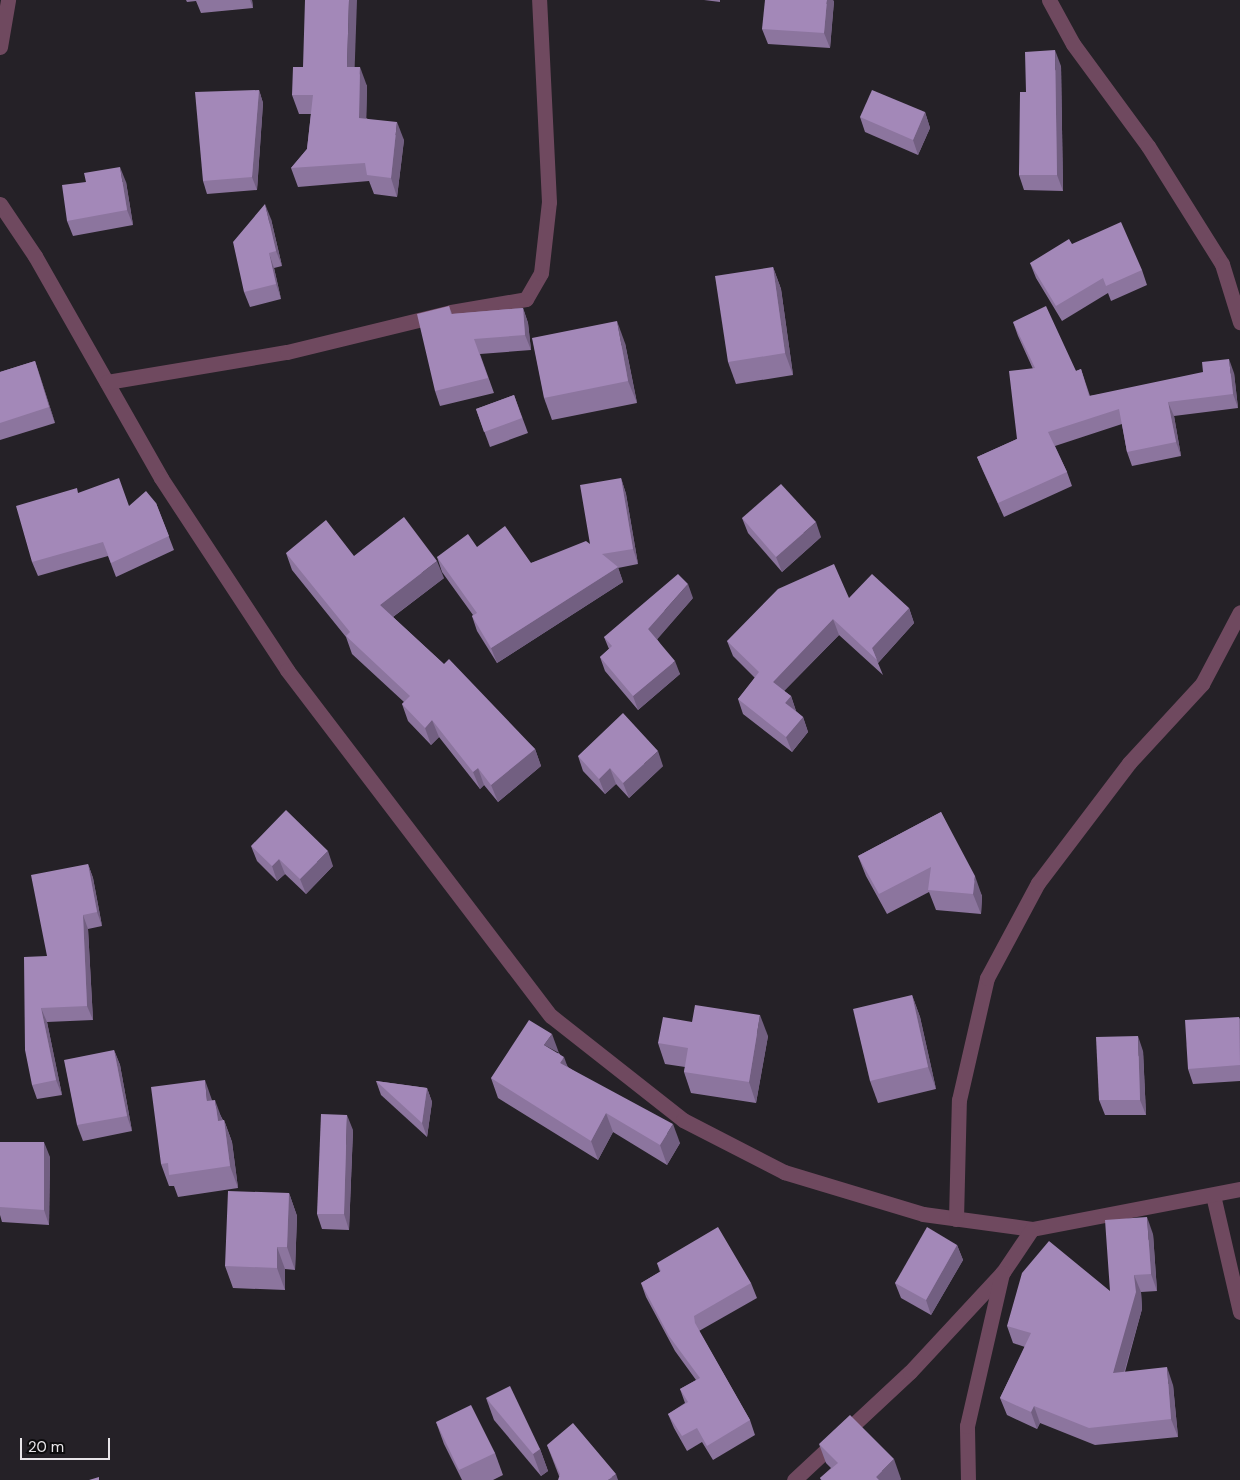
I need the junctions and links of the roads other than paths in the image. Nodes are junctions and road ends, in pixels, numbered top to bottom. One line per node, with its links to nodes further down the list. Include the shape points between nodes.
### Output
1 (8, 0): 4 (street)
2 (539, 0): 7 (street, via 548,202 541,273 526,299 451,312 287,352)
3 (1049, 0): 6 (street, via 1074,44 1148,146 1222,264)
4 (0, 47)
5 (0, 204): 7 (street)
6 (1240, 322)
7 (107, 382): 11 (street, via 161,478 287,670 551,1016 683,1120 784,1172 923,1214)
8 (1240, 612): 11 (street, via 1202,684 1129,763 1038,883 987,978 959,1100)
9 (1240, 1190): 10 (street)
10 (1213, 1195): 12 (street); 14 (street)
11 (956, 1219): 12 (street)
12 (1032, 1229): 13 (street)
13 (1003, 1272): 15 (street, via 910,1372); 16 (street, via 967,1426)
14 (1240, 1312)
15 (794, 1480)
16 (968, 1480)

